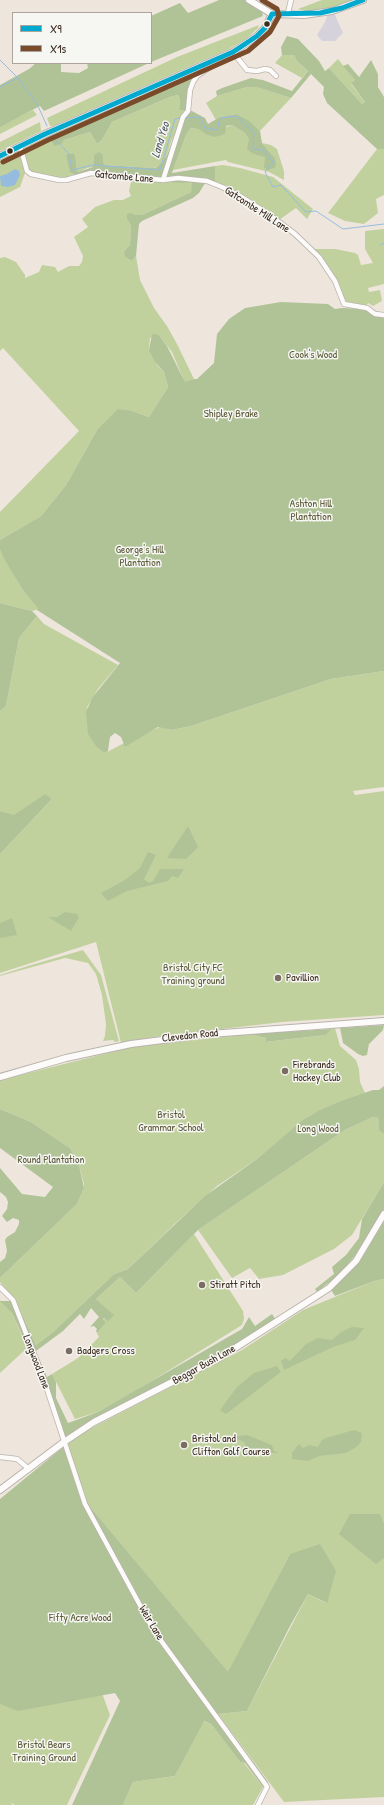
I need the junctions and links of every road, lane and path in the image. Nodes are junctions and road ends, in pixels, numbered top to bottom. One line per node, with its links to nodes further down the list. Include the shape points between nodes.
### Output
1 (249, 0): 4 (main road)
2 (291, 0): 5 (street)
3 (363, 0): 5 (main road, via 326,12)
4 (272, 14): 5 (main road); 6 (main road, via 257,36)
5 (288, 14)
6 (233, 52): 7 (main road); 8 (street, via 247,70 270,70)
7 (220, 57): 9 (main road); 11 (street, Gatcombe Lane, via 219,61 197,76 190,90 188,111 183,118)
8 (276, 76)
9 (20, 146): 10 (main road); 11 (street, Gatcombe Lane, via 27,171 31,174 59,180 91,173)
10 (0, 156)
11 (163, 180): 12 (street, Gatcombe Mill Lane, via 178,178 207,181 238,195 295,234 319,257 335,281 344,304 367,308 375,314)
12 (384, 315)
13 (384, 1021): 14 (main road, Clevedon Road, via 210,1034 130,1044 66,1058)
14 (0, 1077)
15 (384, 1214): 17 (main road, Beggar Bush Lane, via 356,1261 329,1288 221,1357 94,1422)
16 (0, 1287): 17 (street, Longwood Lane, via 13,1300 44,1380)
17 (64, 1442): 19 (main road, Beggar Bush Lane); 21 (street, Weir Lane, via 85,1504 154,1631 267,1787)
18 (0, 1457): 19 (street, via 17,1459)
19 (29, 1469): 20 (main road, Beggar Bush Lane)
20 (0, 1490)
21 (258, 1805)

